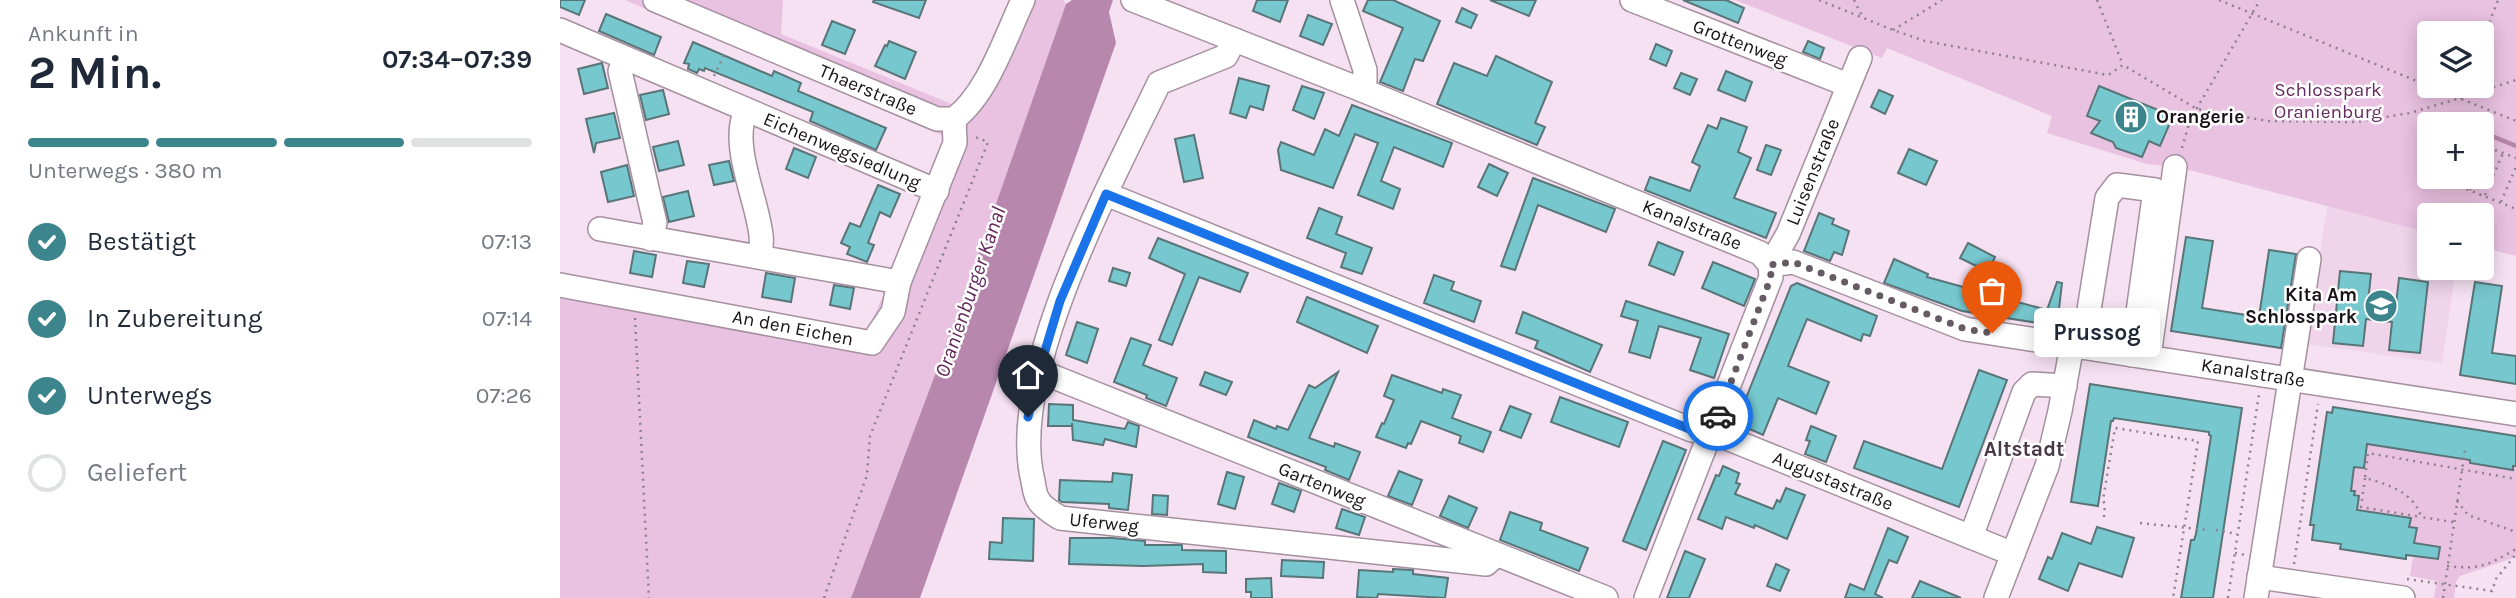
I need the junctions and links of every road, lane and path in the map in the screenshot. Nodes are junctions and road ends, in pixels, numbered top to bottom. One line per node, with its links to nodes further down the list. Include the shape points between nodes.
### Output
1 (655, 0): 18 (street, Thaerstraße)
2 (1023, 0): 32 (street, via 984,83 969,108)
3 (1133, 0): 19 (street, Kanalstraße)
4 (1342, 0): 27 (street, via 1365,70)
5 (1632, 0): 25 (street, Grottenweg)
6 (1819, 0): 14 (path)
7 (1854, 0): 14 (path)
8 (1942, 0): 17 (path)
9 (2097, 0): 22 (path)
10 (2220, 0): 13 (path)
11 (2260, 0): 13 (path)
12 (2498, 0): 15 (path)
13 (2251, 13): 24 (path); 30 (path)
14 (1862, 18): 17 (path)
15 (2490, 21)
16 (560, 30): 21 (street, Eichenwegsiedlung)
17 (1893, 30): 22 (path, via 1925,41 2108,75)
18 (733, 33): 28 (path); 32 (street, Thaerstraße, via 937,119)
19 (1234, 40): 27 (street, Kanalstraße); 43 (street, Uferweg, via 1226,56 1159,83)
20 (1860, 58): 25 (street, Luisenstraße)
21 (625, 59): 28 (street, Eichenwegsiedlung); 48 (street, via 620,71 654,223)
22 (2123, 65): 30 (path)
23 (2516, 80): 26 (path)
24 (2417, 81)
25 (1848, 85): 51 (street, Luisenstraße, via 1788,234)
26 (2494, 87)
27 (1362, 90): 51 (street, Kanalstraße, via 1760,253)
28 (707, 92): 31 (street, Eichenwegsiedlung)
29 (2460, 98): 30 (path, via 2356,122 2268,121); 33 (path)
30 (2197, 109): 38 (path)
31 (746, 111): 41 (street, Eichenwegsiedlung); 49 (street, Eichenwegsiedlung, via 740,124 743,156 762,237)
32 (954, 120): 41 (street, An den Eichen, via 955,144)
33 (2516, 121)
34 (988, 142): 90 (path, via 870,436 867,475)
35 (2494, 149): 36 (path)
36 (2503, 153): 37 (path); 44 (path)
37 (2516, 158)
38 (2175, 167): 56 (street)
39 (2516, 167): 45 (path)
40 (2465, 189): 42 (path)
41 (937, 191): 52 (street, An den Eichen)
42 (2470, 191): 44 (path)
43 (1106, 194): 57 (street, Uferweg, via 1060,301); 63 (street, Augustastraße, via 1692,430)
44 (2485, 197): 45 (path)
45 (2501, 203): 46 (path)
46 (2516, 209)
47 (600, 229): 48 (street)
48 (652, 239): 49 (street)
49 (760, 257): 52 (street)
50 (2309, 260): 59 (street)
51 (1770, 265): 55 (street, Kanalstraße, via 1793,262 1965,329); 63 (street, Luisenstraße, via 1771,277)
52 (900, 282): 54 (street, An den Eichen, via 893,312 872,342)
53 (560, 285): 54 (street, An den Eichen)
54 (634, 298): 89 (path)
55 (2077, 346): 56 (street, Kanalstraße); 56 (street, via 2107,198 2117,185 2155,190); 61 (street)
56 (2141, 356): 58 (street, Kanalstraße)
57 (1039, 371): 83 (street, Gartenweg); 83 (street, Uferweg, via 1028,417 1028,461 1038,501 1060,518 1486,564)
58 (2262, 374): 59 (street, Kanalstraße); 77 (path)
59 (2291, 379): 60 (street, Kanalstraße); 86 (street)
60 (2321, 384): 62 (street, Kanalstraße); 85 (path)
61 (2065, 386): 78 (street, via 2032,384 2024,392); 81 (street, via 2047,466)
62 (2516, 414)
63 (1712, 432): 78 (street, Augustastraße); 92 (street, Luisenstraße)
64 (2465, 450): 65 (path)
65 (2462, 470): 66 (path, via 2368,453); 67 (path); 68 (path)
66 (2365, 478): 70 (path, via 2407,495); 70 (path, via 2361,507)
67 (2516, 479)
68 (2457, 501): 71 (path); 76 (path, via 2468,516)
69 (2104, 517): 73 (path, via 2115,428 2197,441)
70 (2421, 517): 71 (path)
71 (2453, 522): 84 (path)
72 (2140, 523): 73 (path)
73 (2183, 526): 74 (path); 94 (path)
74 (2208, 530)
75 (2216, 530): 77 (path)
76 (2516, 532)
77 (2238, 534): 80 (path)
78 (1971, 537): 81 (street, Augustastraße)
79 (2516, 549): 84 (path, via 2471,569)
80 (2235, 553): 86 (path); 95 (path)
81 (2013, 554): 93 (street)
82 (2516, 554): 87 (path, via 2492,591)
83 (1496, 555): 91 (street, Gartenweg)
84 (2447, 566): 87 (path)
85 (2293, 572): 86 (street); 86 (path); 88 (street)
86 (2259, 578)
87 (2444, 584): 88 (path); 96 (path)
88 (2403, 588)
89 (649, 598)
90 (824, 598)
91 (1606, 598)
92 (1646, 598)
93 (1996, 598)
94 (2173, 598)
95 (2228, 598)
96 (2443, 598)

